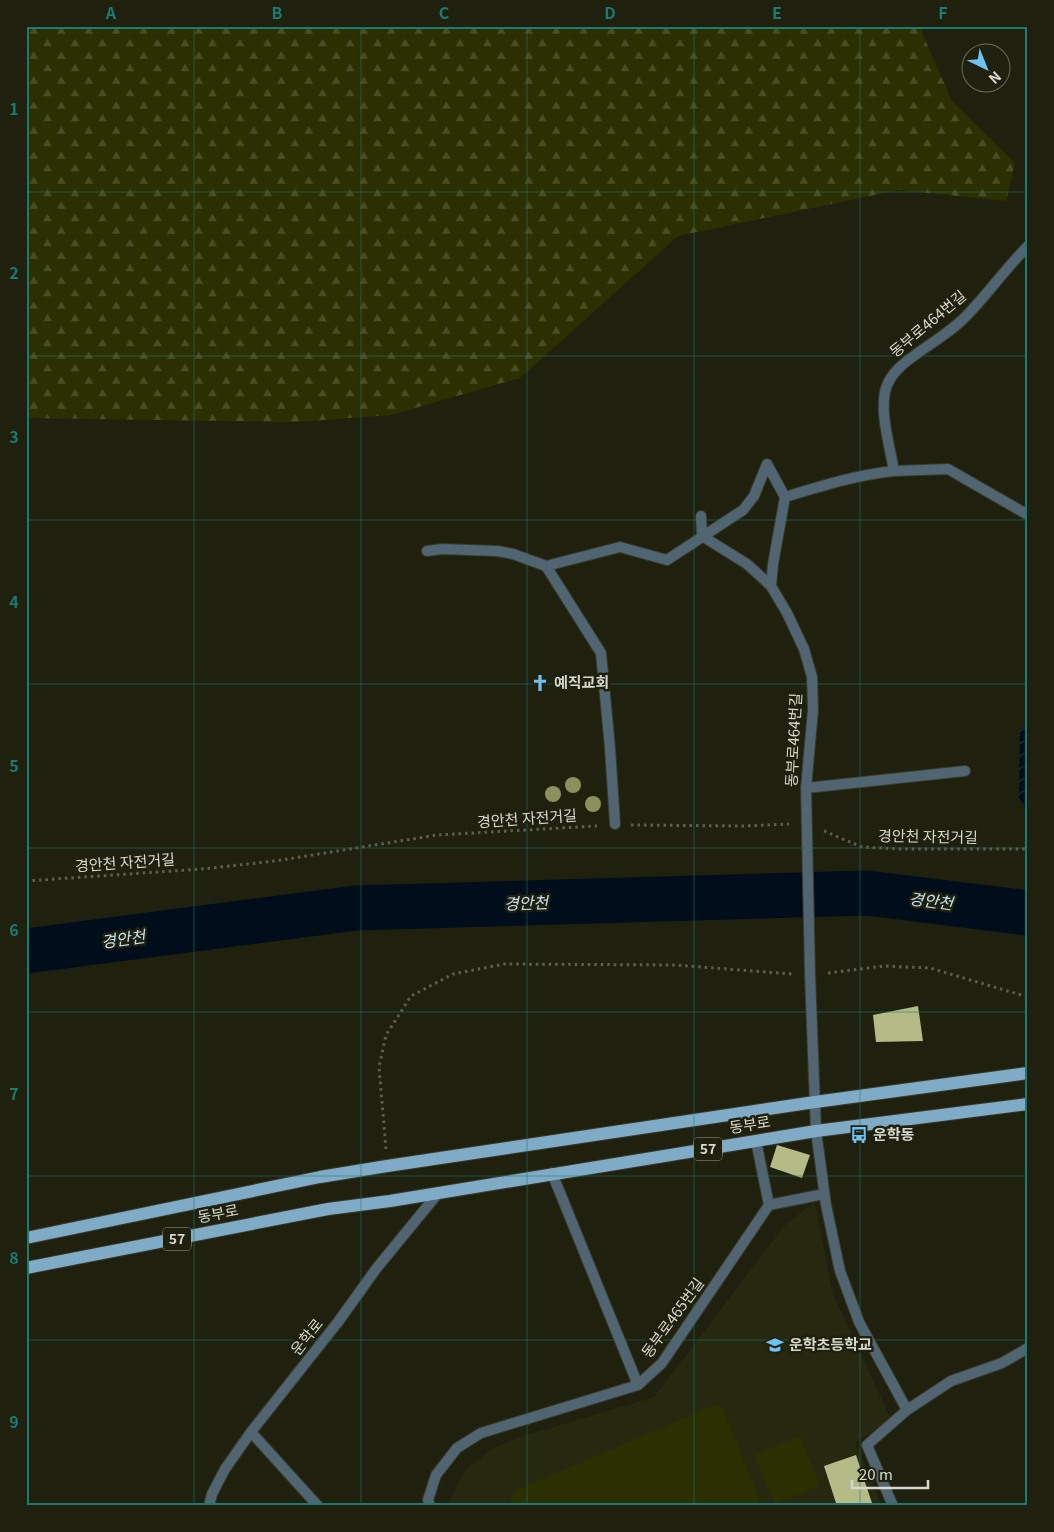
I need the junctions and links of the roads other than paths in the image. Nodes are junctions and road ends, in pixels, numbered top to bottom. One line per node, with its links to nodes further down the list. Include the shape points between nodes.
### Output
1 (1028, 246): 2 (street, 동부로464번길, via 969,314 892,374 885,390 884,412)
2 (894, 471): 3 (street, via 866,474); 4 (street, via 948,469)
3 (785, 497): 6 (street, via 767,464 754,496 743,510); 9 (street)
4 (1028, 515)
5 (702, 516): 6 (street)
6 (702, 536): 8 (street, via 667,560 620,548); 9 (street, via 747,564)
7 (427, 551): 8 (street, via 497,551)
8 (546, 566): 12 (street, via 601,652)
9 (772, 586): 11 (street, 동부로464번길, via 804,649 812,676 813,710)
10 (966, 771): 11 (street)
11 (806, 788): 14 (street, 동부로464번길)
12 (615, 824)
13 (1028, 1074): 14 (main road)
14 (815, 1102): 16 (street); 22 (main road, via 320,1177)
15 (1028, 1104): 16 (main road, 동부로 / 57)
16 (816, 1130): 17 (main road, 동부로 / 57); 20 (street)
17 (756, 1141): 18 (main road, 동부로 / 57); 21 (street)
18 (552, 1173): 19 (main road, 동부로 / 57); 25 (street)
19 (439, 1192): 23 (main road, 동부로 / 57); 27 (street, 운학로)
20 (824, 1194): 21 (street); 26 (street, via 840,1271 856,1313)
21 (769, 1205): 25 (street, 동부로465번길, via 662,1363)
22 (26, 1238)
23 (26, 1268)
24 (1028, 1348): 26 (street, via 1002,1363 951,1382)
25 (638, 1385): 30 (street, 동부로465번길, via 481,1434 457,1448 436,1475 428,1500)
26 (907, 1410): 31 (street, via 867,1445)
27 (251, 1432): 28 (street, 운학로, via 224,1469); 29 (street)
28 (209, 1506)
29 (318, 1506)
30 (430, 1506)
31 (893, 1506)

